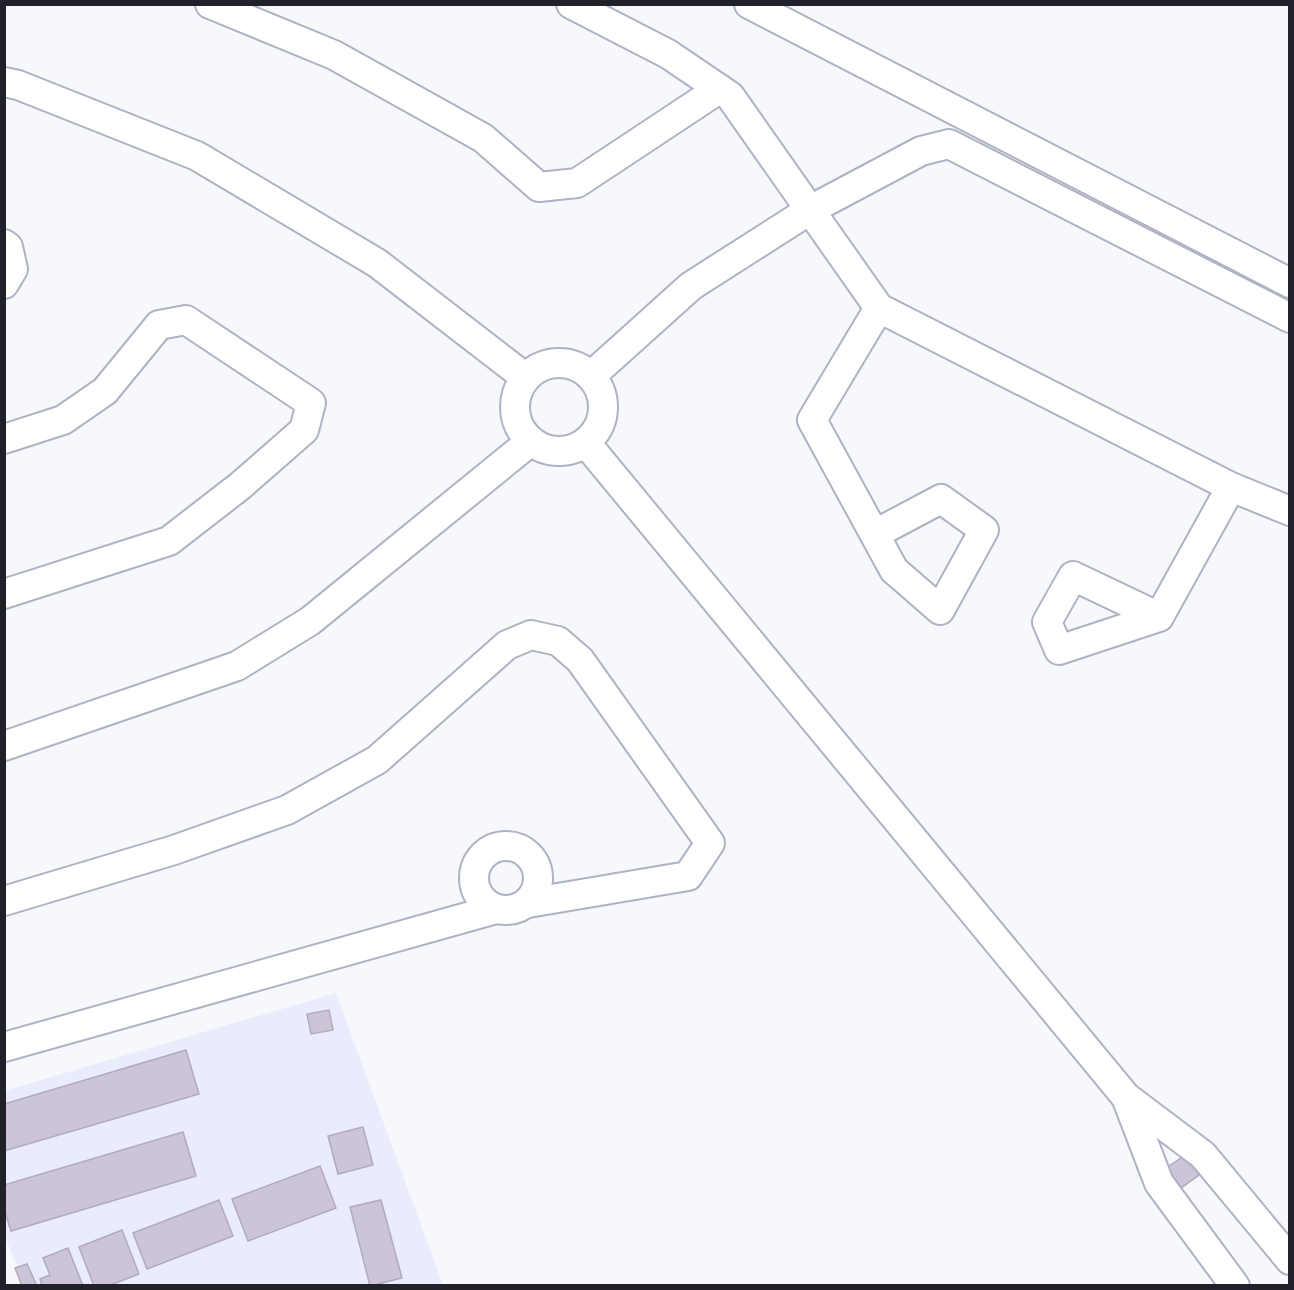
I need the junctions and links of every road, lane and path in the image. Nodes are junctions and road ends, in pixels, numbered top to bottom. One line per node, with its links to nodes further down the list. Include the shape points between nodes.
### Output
1 (210, 4): 5 (street, via 334,55 483,138 539,187 577,183)
2 (571, 4): 5 (street, via 668,54)
3 (749, 4): 8 (street)
4 (4, 82): 13 (street, via 197,156 377,263)
5 (720, 89): 6 (street, via 730,96)
6 (810, 210): 10 (street); 11 (street, via 921,151 949,144); 12 (street, via 691,286)
7 (4, 244): 9 (street, via 14,269)
8 (1290, 283)
9 (4, 284)
10 (879, 308): 17 (street); 19 (street, via 812,420)
11 (1290, 318)
12 (591, 376): 13 (street, via 564,363 537,369); 16 (street, via 600,389 603,411 596,432)
13 (526, 378): 15 (street, via 515,404 516,418)
14 (4, 439): 20 (street, via 63,420 105,391 159,325 186,320 311,403 304,430 169,541)
15 (531, 441): 16 (street, via 557,452); 22 (street, via 310,621 237,666)
16 (586, 443): 27 (street)
17 (1231, 487): 18 (street); 21 (street)
18 (1290, 511)
19 (875, 534)
20 (4, 594)
21 (1159, 617)
22 (4, 746)
23 (4, 901): 24 (street, via 174,850 287,810 377,760 507,645 531,634 558,641 580,660 710,843 688,876)
24 (528, 903): 25 (street, via 518,909); 25 (street, via 538,884 535,863 520,849 500,846 482,857 474,876 479,896)
25 (496, 909): 26 (street)
26 (4, 1047)
27 (1126, 1096): 28 (street, via 1203,1155); 29 (street, via 1159,1183)
28 (1290, 1260)
29 (1235, 1286)

